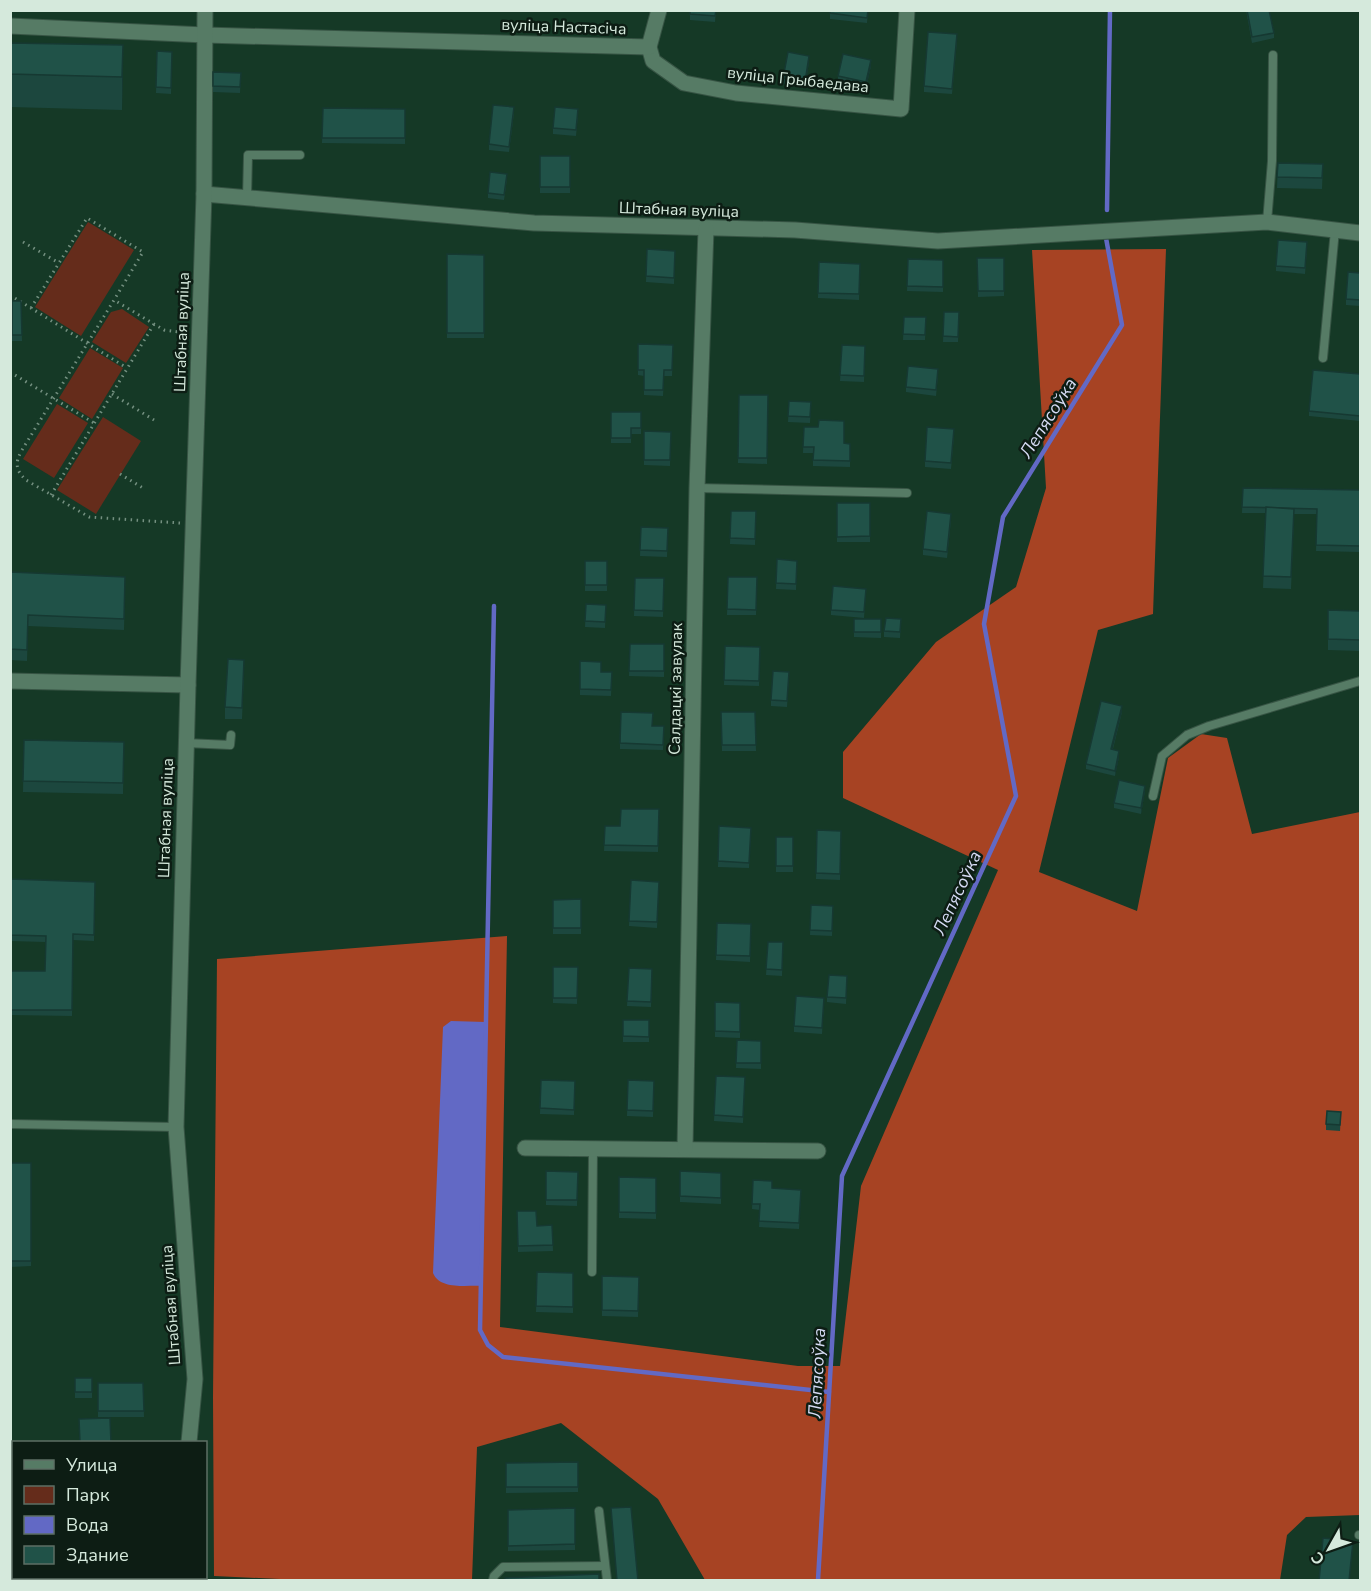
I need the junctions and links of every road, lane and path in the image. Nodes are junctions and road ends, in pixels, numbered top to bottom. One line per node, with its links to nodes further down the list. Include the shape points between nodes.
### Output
1 (205, 10): 5 (street, Штабная вуліца)
2 (659, 10): 6 (street)
3 (907, 10): 6 (street, вуліца Грыбаедава, via 900,109 736,93 684,82 653,61)
4 (10, 26): 5 (street, вуліца Настасіча)
5 (205, 35): 6 (street, вуліца Настасіча); 9 (street, Штабная вуліца)
6 (649, 47)
7 (1273, 55): 11 (lane)
8 (300, 155): 10 (lane, via 248,155)
9 (204, 194): 10 (street, Штабная вуліца); 21 (street, Штабная вуліца)
10 (247, 198): 12 (street, Штабная вуліца, via 534,223)
11 (1267, 222): 12 (street, Штабная вуліца, via 938,242 795,230); 13 (street, Штабная вуліца)
12 (706, 229): 32 (street, Салдацкі завулак)
13 (1335, 230): 14 (street, Штабная вуліца); 23 (lane)
14 (1360, 233)
15 (23, 242): 16 (path)
16 (59, 264): 18 (path, via 87,218 143,252); 19 (path)
17 (10, 295): 19 (path)
18 (114, 300): 20 (path); 22 (path)
19 (31, 308): 22 (path)
20 (153, 324): 21 (path, via 164,330); 24 (path)
21 (200, 335): 35 (street, Штабная вуліца)
22 (87, 343): 24 (path); 27 (path)
23 (1323, 358)
24 (127, 368): 26 (path)
25 (10, 372): 27 (path)
26 (112, 394): 28 (path); 29 (path)
27 (53, 398): 29 (path); 34 (path, via 16,466 26,480)
28 (154, 420)
29 (94, 423): 34 (path)
30 (120, 474): 31 (path)
31 (143, 488)
32 (697, 488): 33 (lane); 46 (street, Салдацкі завулак)
33 (907, 493)
34 (51, 495): 35 (path, via 88,517 102,520)
35 (193, 524): 38 (street, Штабная вуліца)
36 (10, 681): 38 (street)
37 (1360, 681): 41 (lane, via 1187,735 1162,756)
38 (188, 685): 40 (street, Штабная вуліца)
39 (231, 735): 40 (lane, via 230,746)
40 (186, 743): 43 (street, Штабная вуліца)
41 (1153, 796)
42 (10, 1124): 43 (lane)
43 (176, 1127): 49 (street, Штабная вуліца, via 195,1378)
44 (525, 1148): 45 (street)
45 (593, 1148): 46 (street); 48 (lane)
46 (685, 1149): 47 (street)
47 (818, 1151)
48 (592, 1272)
49 (189, 1441)
50 (599, 1510): 51 (lane)
51 (605, 1566): 52 (lane, via 503,1567); 53 (lane)
52 (494, 1581)
53 (607, 1581)

